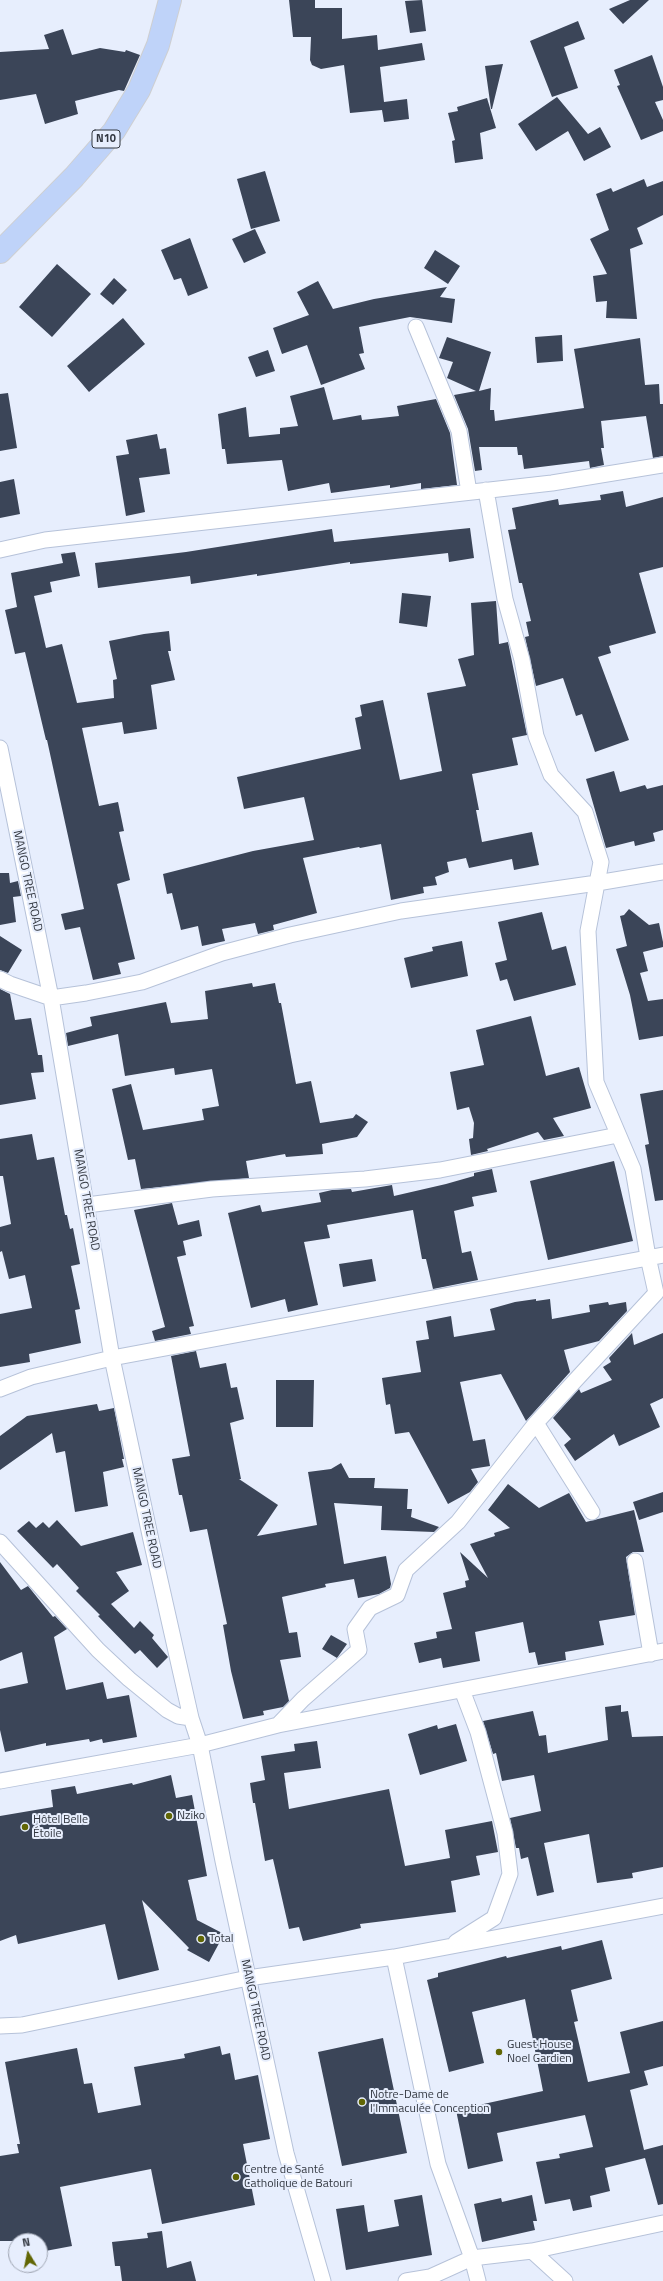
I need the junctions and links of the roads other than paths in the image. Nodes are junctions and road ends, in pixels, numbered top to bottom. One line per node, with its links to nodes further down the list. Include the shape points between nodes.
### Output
1 (170, 0): 2 (highway, N10, via 158,44 139,90 114,131 74,177)
2 (0, 252)
3 (416, 327): 6 (street, via 459,431)
4 (663, 465): 5 (street, via 552,483)
5 (486, 490): 6 (street); 10 (street, via 505,599 522,660 536,736 551,775 585,812 601,862)
6 (469, 492): 7 (street, via 45,540)
7 (0, 550)
8 (0, 748): 12 (street, MANGO TREE ROAD)
9 (663, 872): 10 (street)
10 (597, 883): 12 (street, via 401,911 222,953 142,982); 13 (street, via 588,931 596,1082)
11 (3, 983): 12 (street)
12 (51, 998): 14 (street, MANGO TREE ROAD)
13 (618, 1135): 14 (street, via 440,1170 365,1179 212,1189); 16 (street, via 633,1169)
14 (88, 1205): 18 (street, MANGO TREE ROAD)
15 (663, 1255): 16 (street)
16 (648, 1257): 17 (street); 18 (street)
17 (660, 1299): 20 (street)
18 (112, 1358): 19 (street, via 31,1377); 26 (street, MANGO TREE ROAD)
19 (0, 1389)
20 (536, 1423): 21 (street); 27 (street, via 458,1522 406,1570 397,1595 370,1608 355,1629 359,1650)
21 (592, 1512)
22 (0, 1542): 26 (street, via 98,1650 129,1679 167,1710 178,1716)
23 (635, 1561): 24 (street)
24 (657, 1653): 25 (street)
25 (462, 1690): 27 (street); 31 (street, via 478,1732 505,1833 510,1874 494,1918)
26 (191, 1718): 28 (street, MANGO TREE ROAD)
27 (278, 1724): 28 (street)
28 (200, 1745): 29 (street); 33 (street, MANGO TREE ROAD)
29 (0, 1781)
30 (663, 1906): 31 (street)
31 (450, 1946): 32 (street)
32 (394, 1957): 33 (street); 37 (street, via 438,2164)
33 (248, 1978): 34 (street, via 22,2025); 38 (street, MANGO TREE ROAD, via 286,2153)
34 (0, 2026)
35 (663, 2223): 36 (street)
36 (532, 2251): 37 (street); 41 (street)
37 (472, 2258): 39 (street, via 430,2277); 40 (street)
38 (323, 2281)
39 (406, 2281)
40 (478, 2281)
41 (565, 2281)

